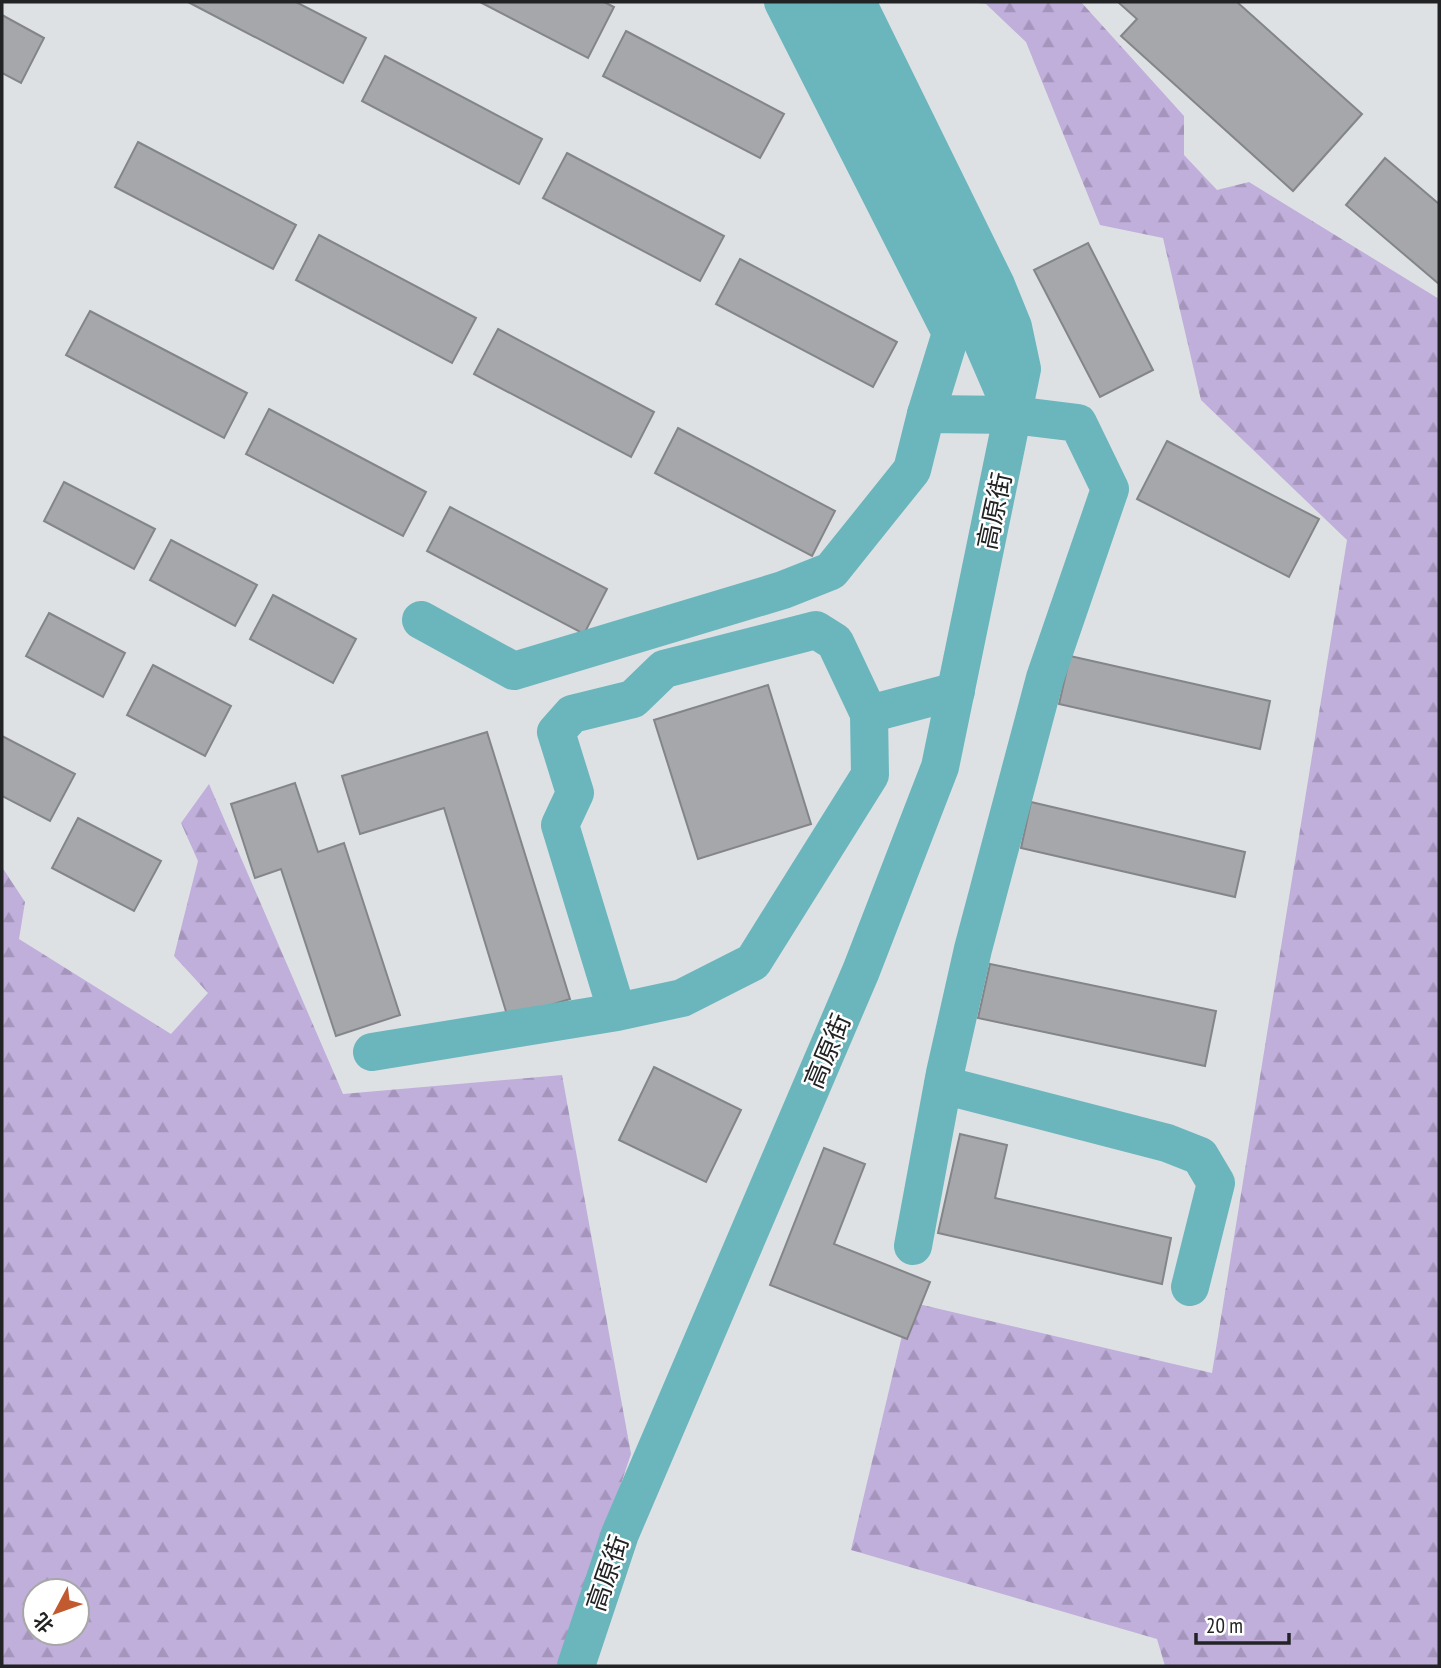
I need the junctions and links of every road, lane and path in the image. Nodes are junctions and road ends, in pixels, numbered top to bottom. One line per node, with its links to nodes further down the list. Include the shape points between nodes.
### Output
1 (783, 2): 4 (street, via 951,332)
2 (819, 2): 5 (street, via 965,302)
3 (857, 2): 5 (street, 高原街, via 1013,327 1022,369)
4 (926, 414): 5 (street); 6 (street, via 912,470 831,571 783,590 514,671)
5 (1014, 415): 7 (street, 高原街); 11 (street, via 1078,423 1110,489 1045,678 973,949)
6 (421, 620)
7 (956, 691): 8 (street); 14 (street, 高原街, via 940,767 866,958 620,1534)
8 (869, 714): 9 (street, via 870,775 753,962 682,998); 9 (street, via 835,642 816,630 664,669 633,699 572,714 556,732 575,793 560,825)
9 (617, 1012): 10 (street)
10 (372, 1052)
11 (943, 1084): 12 (street); 13 (street, via 1167,1143 1200,1156 1216,1182)
12 (913, 1247)
13 (1190, 1287)
14 (576, 1666)

